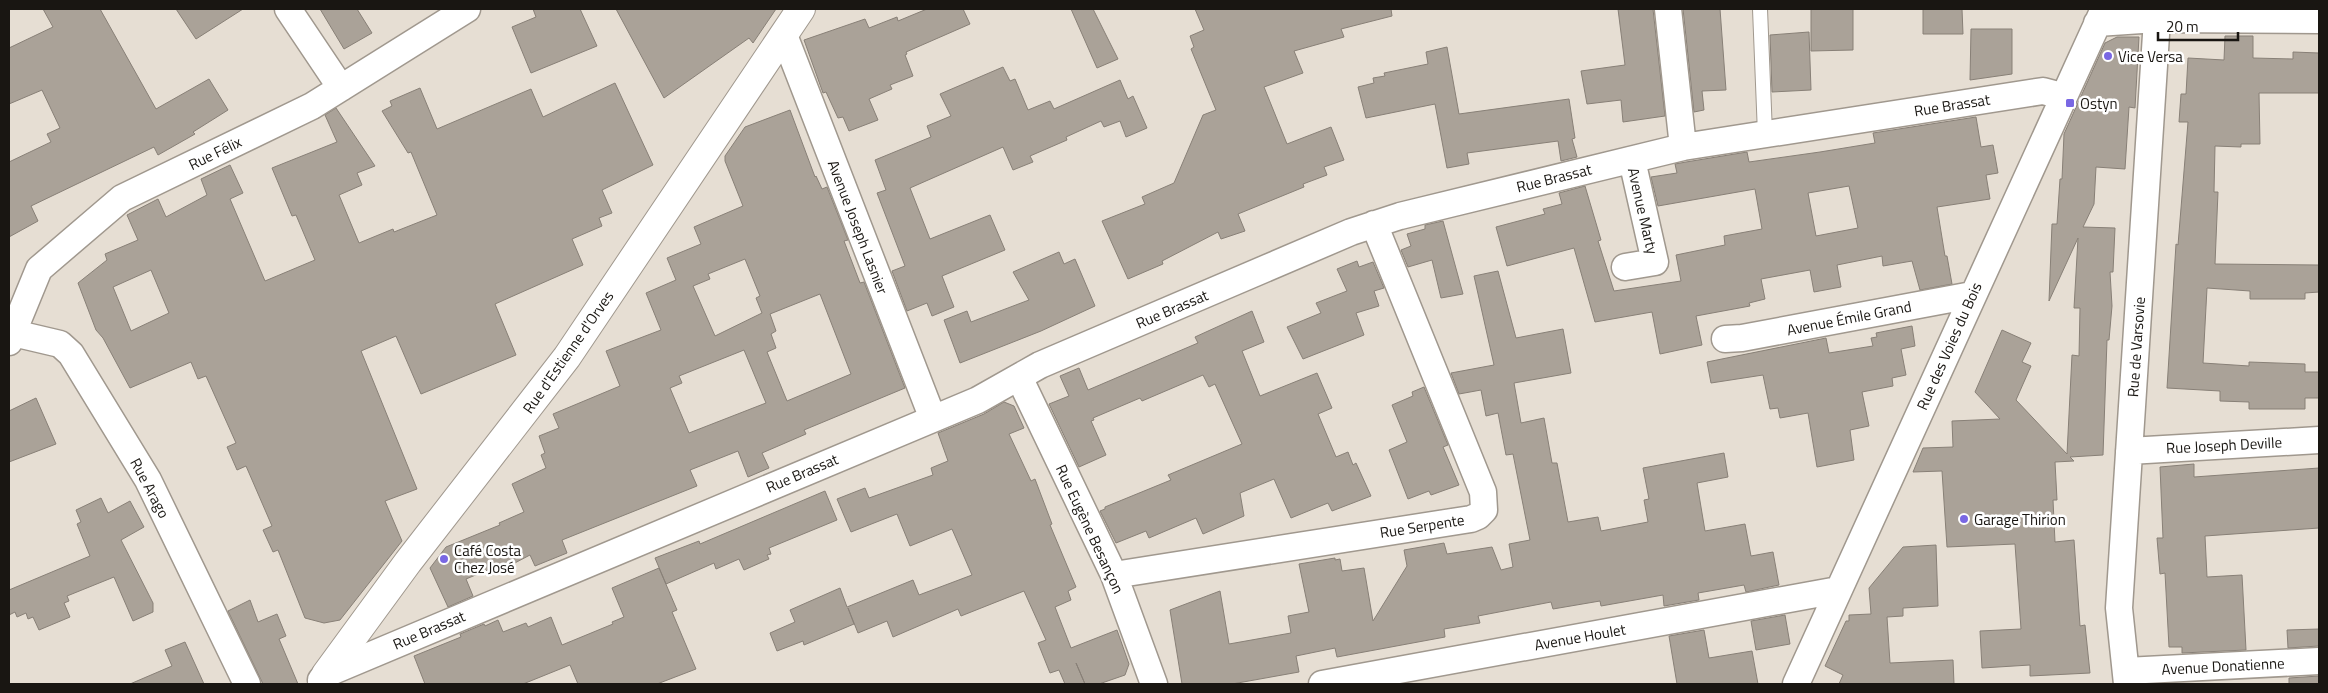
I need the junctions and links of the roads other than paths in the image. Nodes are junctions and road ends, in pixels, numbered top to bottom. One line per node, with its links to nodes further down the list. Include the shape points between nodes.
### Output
1 (288, 9): 10 (street)
2 (467, 9): 10 (street, Rue Félix)
3 (801, 9): 9 (street, Rue d'Estienne d'Orves)
4 (1668, 9): 13 (street)
5 (1760, 9): 12 (lane)
6 (2156, 14): 7 (street); 8 (street); 23 (street, Rue de Varsovie)
7 (2100, 16): 11 (street, Rue des Voies du Bois)
8 (2319, 20)
9 (784, 35): 21 (street, Avenue Joseph Lasnier); 28 (street, Rue d'Estienne d'Orves, via 567,357 408,562)
10 (341, 88): 18 (street, Rue Félix, via 312,106 122,198 39,269)
11 (2062, 96): 12 (street, Rue Brassat, via 2043,91); 17 (street, Rue des Voies du Bois)
12 (1765, 134): 13 (street, Rue Brassat)
13 (1683, 147): 14 (street, Rue Brassat)
14 (1632, 160): 15 (street, Rue Brassat); 16 (street, Avenue Marty, via 1655,262)
15 (1374, 224): 20 (street, Rue Brassat, via 1040,365); 24 (street, Rue Serpente, via 1483,492 1484,510 1471,518)
16 (1625, 267)
17 (1972, 295): 19 (street, Avenue Émile Grand); 25 (street, Rue des Voies du Bois)
18 (10, 336): 30 (street, Rue Arago, via 60,344 71,354 148,480)
19 (1725, 339)
20 (1019, 377): 21 (street, Rue Brassat, via 978,400); 24 (street, Rue Eugène Besançon)
21 (933, 419): 28 (street, Rue Brassat)
22 (2319, 440): 23 (street, Rue Joseph Deville)
23 (2129, 451): 27 (street, Rue de Varsovie, via 2119,608)
24 (1114, 575): 29 (street, Rue Eugène Besançon)
25 (1838, 590): 31 (street, Avenue Houlet); 32 (street, Rue des Voies du Bois)
26 (2319, 661): 27 (street, Avenue Donatienne)
27 (2127, 678)
28 (322, 681)
29 (1147, 682)
30 (247, 684)
31 (1322, 684)
32 (1796, 684)

